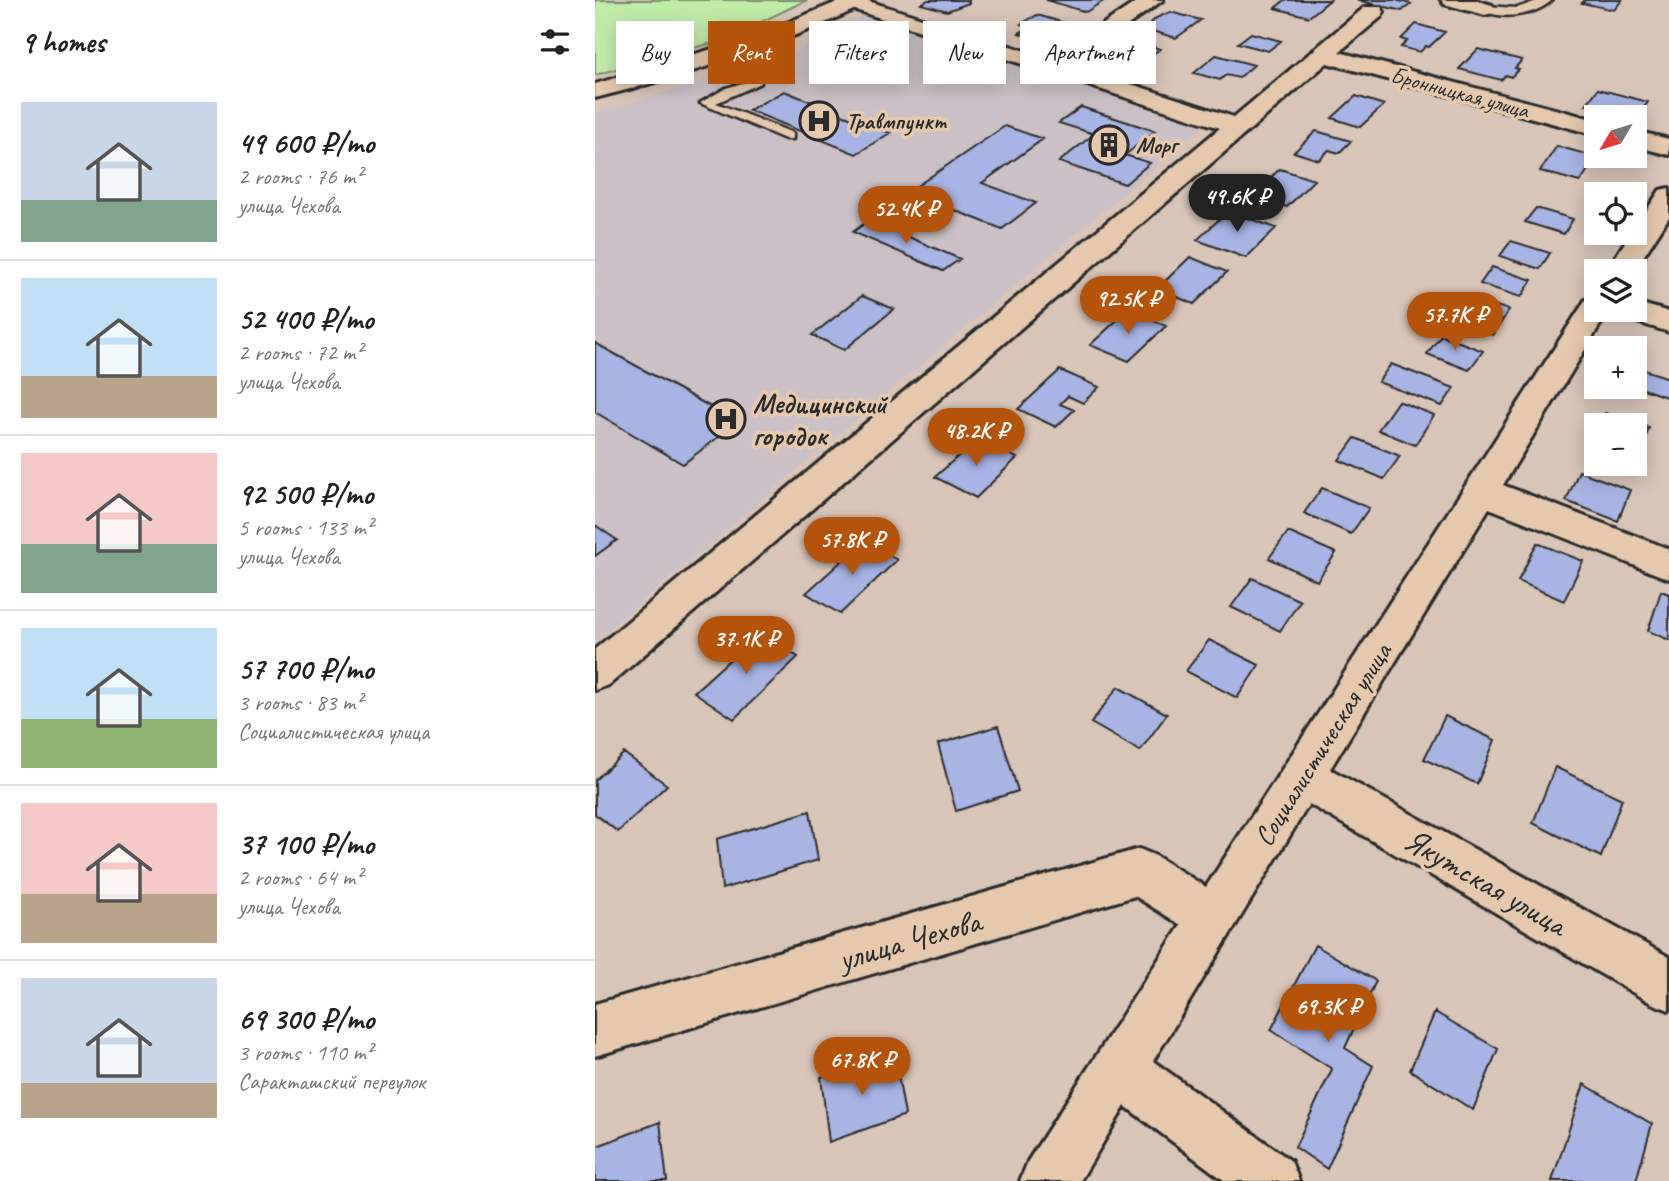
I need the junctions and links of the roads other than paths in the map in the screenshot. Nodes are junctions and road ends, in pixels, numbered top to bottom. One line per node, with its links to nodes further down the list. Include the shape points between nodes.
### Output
1 (1153, 0): 7 (street)
2 (1451, 0): 5 (street)
3 (1547, 0): 5 (lane, via 1534,10)
4 (856, 1): 8 (street); 10 (street)
5 (1485, 9)
6 (1373, 12): 9 (street)
7 (1122, 21)
8 (795, 30)
9 (1323, 55): 15 (street, Бронницкая улица); 16 (street)
10 (1020, 56)
11 (708, 60): 14 (street)
12 (751, 84): 17 (lane, via 706,103)
13 (1107, 84): 16 (street)
14 (595, 91)
15 (1584, 125)
16 (1241, 127): 27 (street)
17 (789, 136)
18 (1647, 141): 19 (street)
19 (1669, 147)
20 (1669, 195): 21 (street)
21 (1627, 259)
22 (1647, 315): 24 (street)
23 (1587, 322): 25 (street, Социалистическая улица)
24 (1669, 322)
25 (1481, 490): 26 (street); 28 (street, Социалистическая улица)
26 (1669, 564)
27 (595, 673)
28 (1303, 777): 29 (street, Социалистическая улица); 30 (street, Якутская улица)
29 (1213, 918): 31 (street, улица Чехова, via 1139,872); 32 (street, Социалистическая улица)
30 (1669, 985)
31 (595, 1030)
32 (1118, 1068): 33 (street, Социалистическая улица); 34 (street)
33 (1048, 1181)
34 (1271, 1181)

